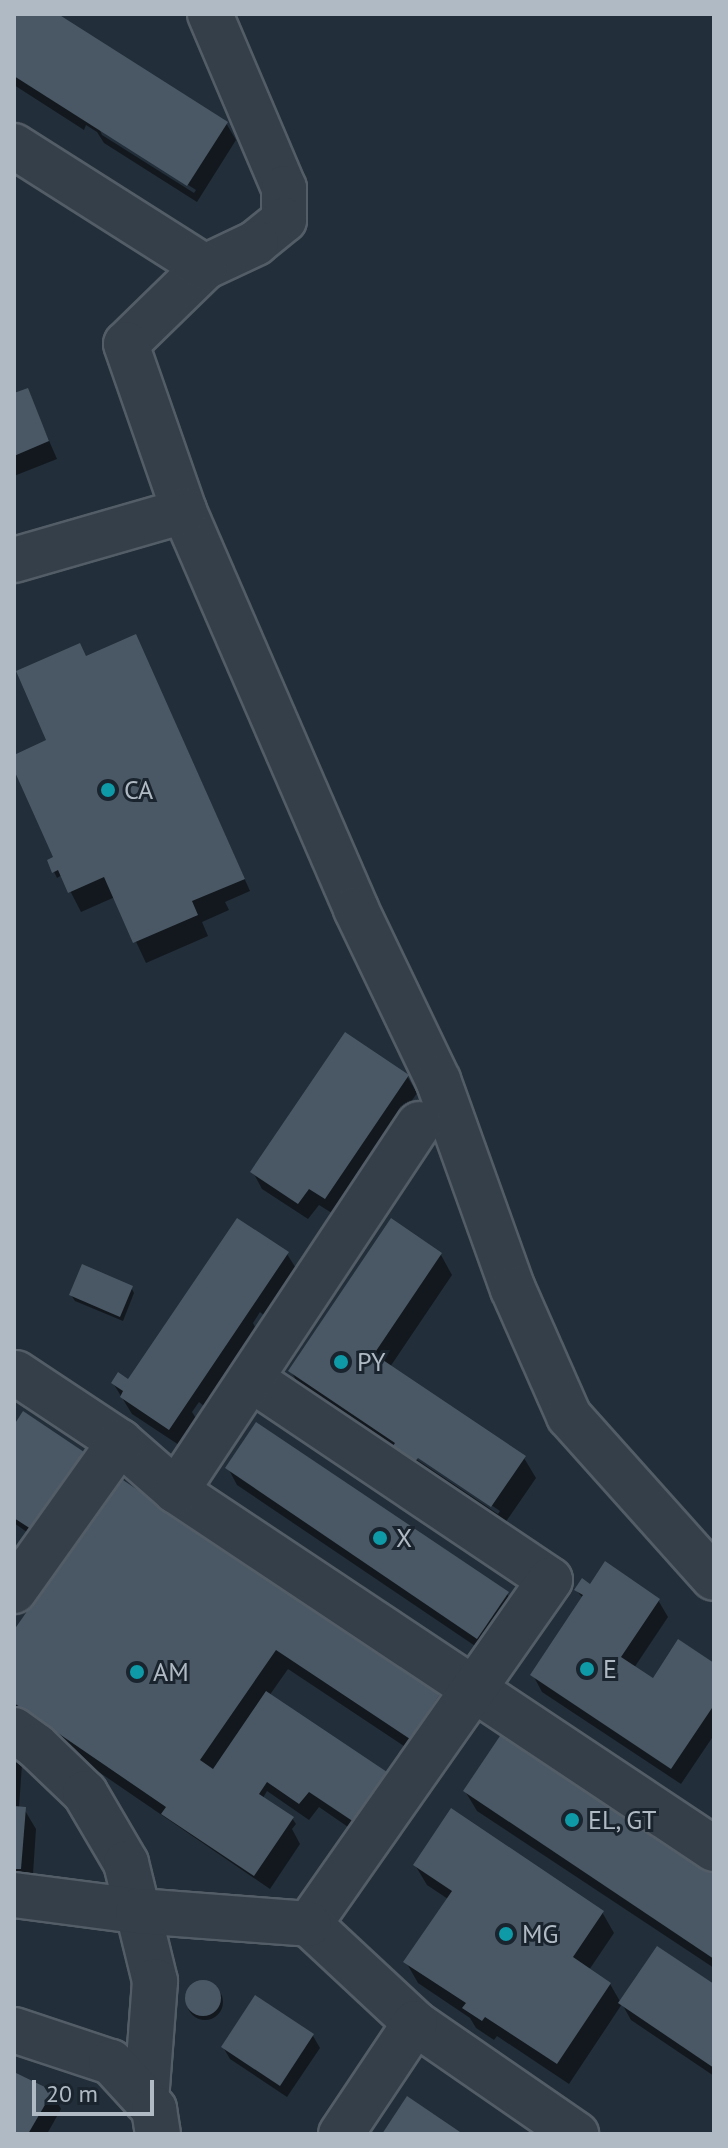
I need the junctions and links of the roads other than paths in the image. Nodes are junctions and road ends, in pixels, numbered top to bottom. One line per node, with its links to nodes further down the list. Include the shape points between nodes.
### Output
1 (210, 14): 3 (lane, via 284,188 284,220 256,243)
2 (14, 146): 3 (lane)
3 (205, 267): 4 (lane, via 126,344)
4 (184, 511): 5 (lane); 11 (lane, via 356,909 438,1080 513,1289 569,1416)
5 (14, 560)
6 (419, 1124): 8 (lane)
7 (16, 1373): 9 (lane)
8 (251, 1379): 10 (lane); 13 (lane, via 550,1580)
9 (120, 1442): 10 (lane); 12 (lane)
10 (176, 1491): 13 (lane)
11 (714, 1578)
12 (14, 1591)
13 (477, 1688): 15 (lane); 18 (lane)
14 (14, 1730): 17 (lane, via 85,1793 126,1863)
15 (714, 1849)
16 (14, 1895): 17 (lane)
17 (138, 1911): 18 (lane); 21 (lane, via 155,1981)
18 (309, 1924): 19 (lane)
19 (415, 2023): 22 (lane); 23 (lane)
20 (14, 2030): 21 (lane, via 111,2062)
21 (152, 2117)
22 (341, 2134)
23 (576, 2134)

